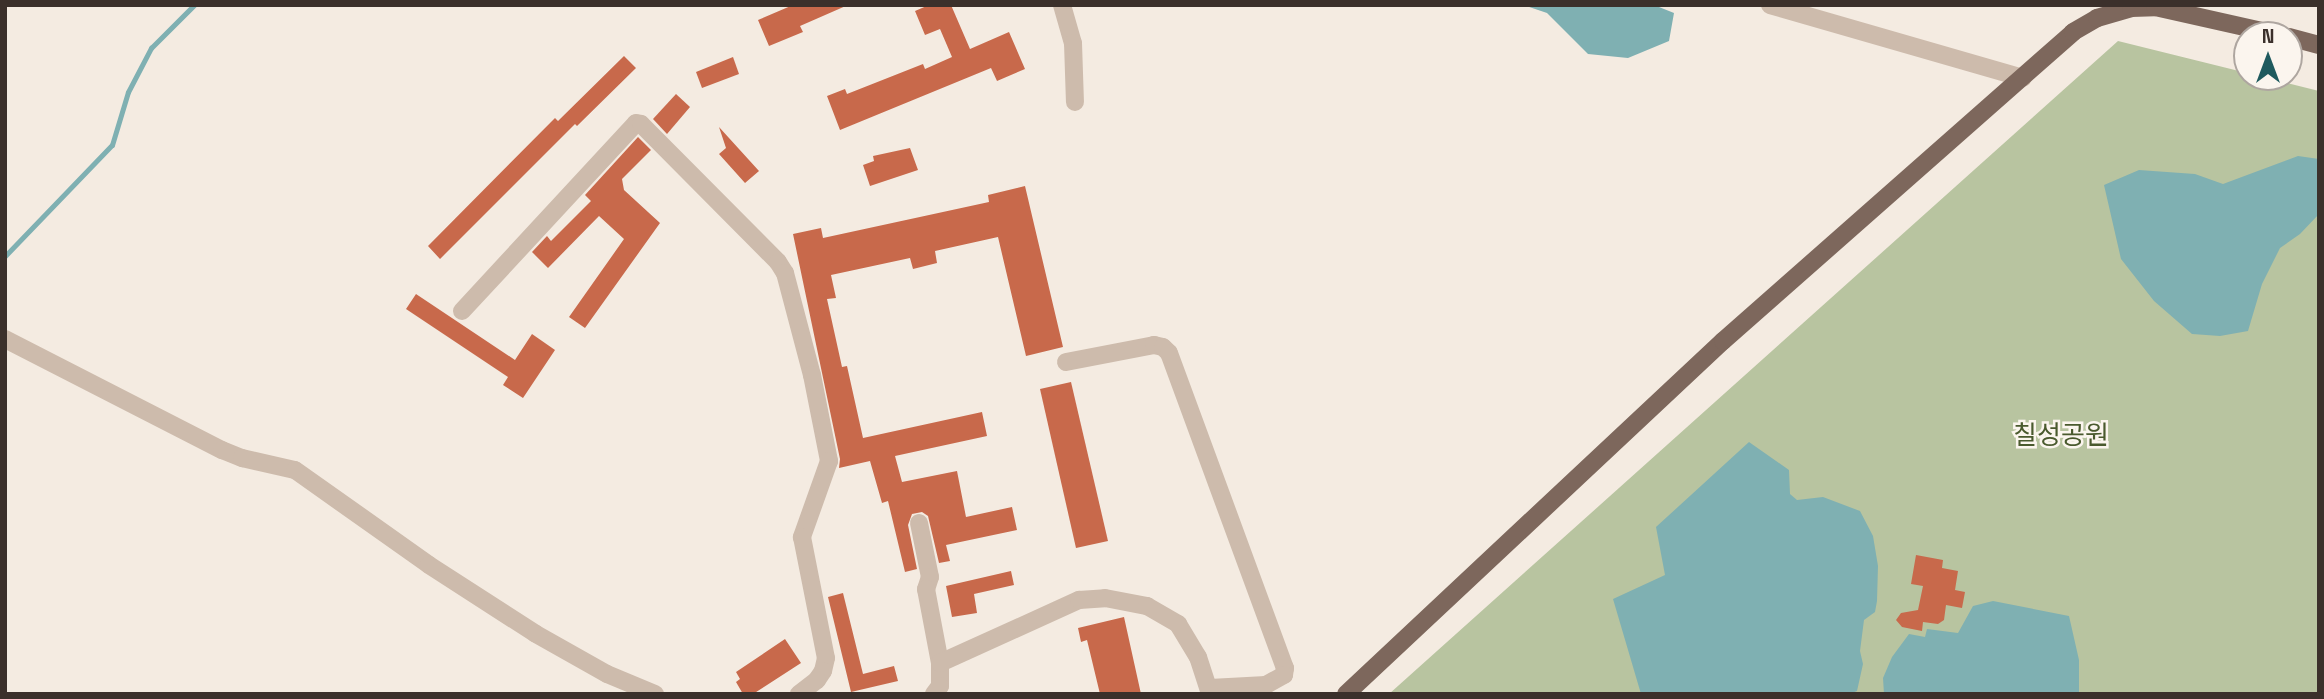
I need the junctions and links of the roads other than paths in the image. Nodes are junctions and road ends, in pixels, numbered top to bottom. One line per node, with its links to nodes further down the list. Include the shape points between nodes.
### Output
1 (1062, 5): 5 (street, via 1073,43)
2 (1770, 5): 4 (street)
3 (2233, 24): 4 (main road, via 2177,10 2131,8 2096,18 2073,32)
4 (2023, 78): 15 (main road, via 1724,341)
5 (1075, 102)
6 (462, 311): 13 (street, via 636,123 778,262 785,273 812,375 828,461 802,537 826,658 823,671)
7 (5, 339): 12 (street, via 222,450 295,470 536,634 607,674)
8 (1066, 362): 11 (street, via 1154,345 1170,353 1285,668 1284,676 1266,685)
9 (919, 523): 10 (street)
10 (940, 663): 11 (street, via 1079,600 1105,598 1147,606 1178,624 1190,639); 14 (street, via 940,686)
11 (1210, 691)
12 (656, 694)
13 (799, 694)
14 (934, 694)
15 (1346, 694)

